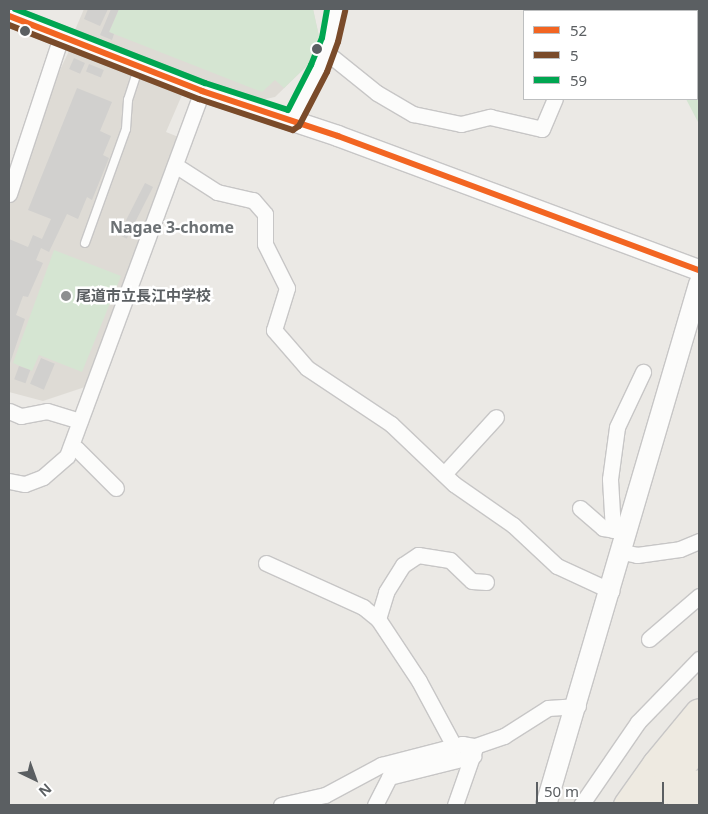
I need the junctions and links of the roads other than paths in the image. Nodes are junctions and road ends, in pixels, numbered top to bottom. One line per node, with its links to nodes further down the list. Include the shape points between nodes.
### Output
1 (12, 9): 3 (street)
2 (336, 9): 5 (street)
3 (9, 16): 4 (main road)
4 (61, 38): 6 (main road); 11 (street)
5 (326, 52): 8 (street, via 377,93 414,114 461,124 490,118 542,129); 9 (street)
6 (139, 66): 7 (main road); 12 (lane, via 128,100 126,129)
7 (202, 92): 9 (main road); 10 (street)
8 (555, 100)
9 (292, 121): 13 (main road)
10 (175, 165): 18 (street); 20 (street, via 217,192 252,200 265,214 265,244 287,288 274,330 307,368 391,424)
11 (9, 194)
12 (85, 244)
13 (699, 270)
14 (699, 284): 24 (main road)
15 (643, 372): 24 (street, via 617,426 610,479)
16 (9, 411): 18 (street, via 21,416 47,412)
17 (496, 417): 20 (street)
18 (80, 421): 19 (street)
19 (71, 447): 21 (street, via 56,469 43,478 25,484); 22 (street, via 77,449)
20 (444, 474): 29 (street, via 513,525 558,566)
21 (9, 481)
22 (116, 488)
23 (580, 508): 24 (street, via 603,528)
24 (621, 530): 26 (main road)
25 (699, 541): 26 (street, via 680,549 636,555)
26 (623, 552): 29 (main road)
27 (266, 563): 31 (street, via 363,607)
28 (486, 582): 31 (street, via 472,580 450,560 418,555 403,565 386,592)
29 (611, 591): 34 (main road)
30 (699, 596): 32 (street)
31 (378, 619): 36 (street, via 419,681)
32 (649, 639)
33 (699, 659): 44 (street, via 638,722)
34 (578, 706): 38 (street, via 548,708); 43 (main road)
35 (699, 712): 45 (highway)
36 (454, 746): 38 (street); 40 (street, via 381,765 325,795)
37 (699, 747): 46 (highway)
38 (474, 751): 41 (street, via 389,777); 42 (street)
39 (699, 783): 47 (highway)
40 (281, 805)
41 (375, 805)
42 (456, 805)
43 (546, 805)
44 (582, 805)
45 (627, 805)
46 (649, 805)
47 (680, 805)

